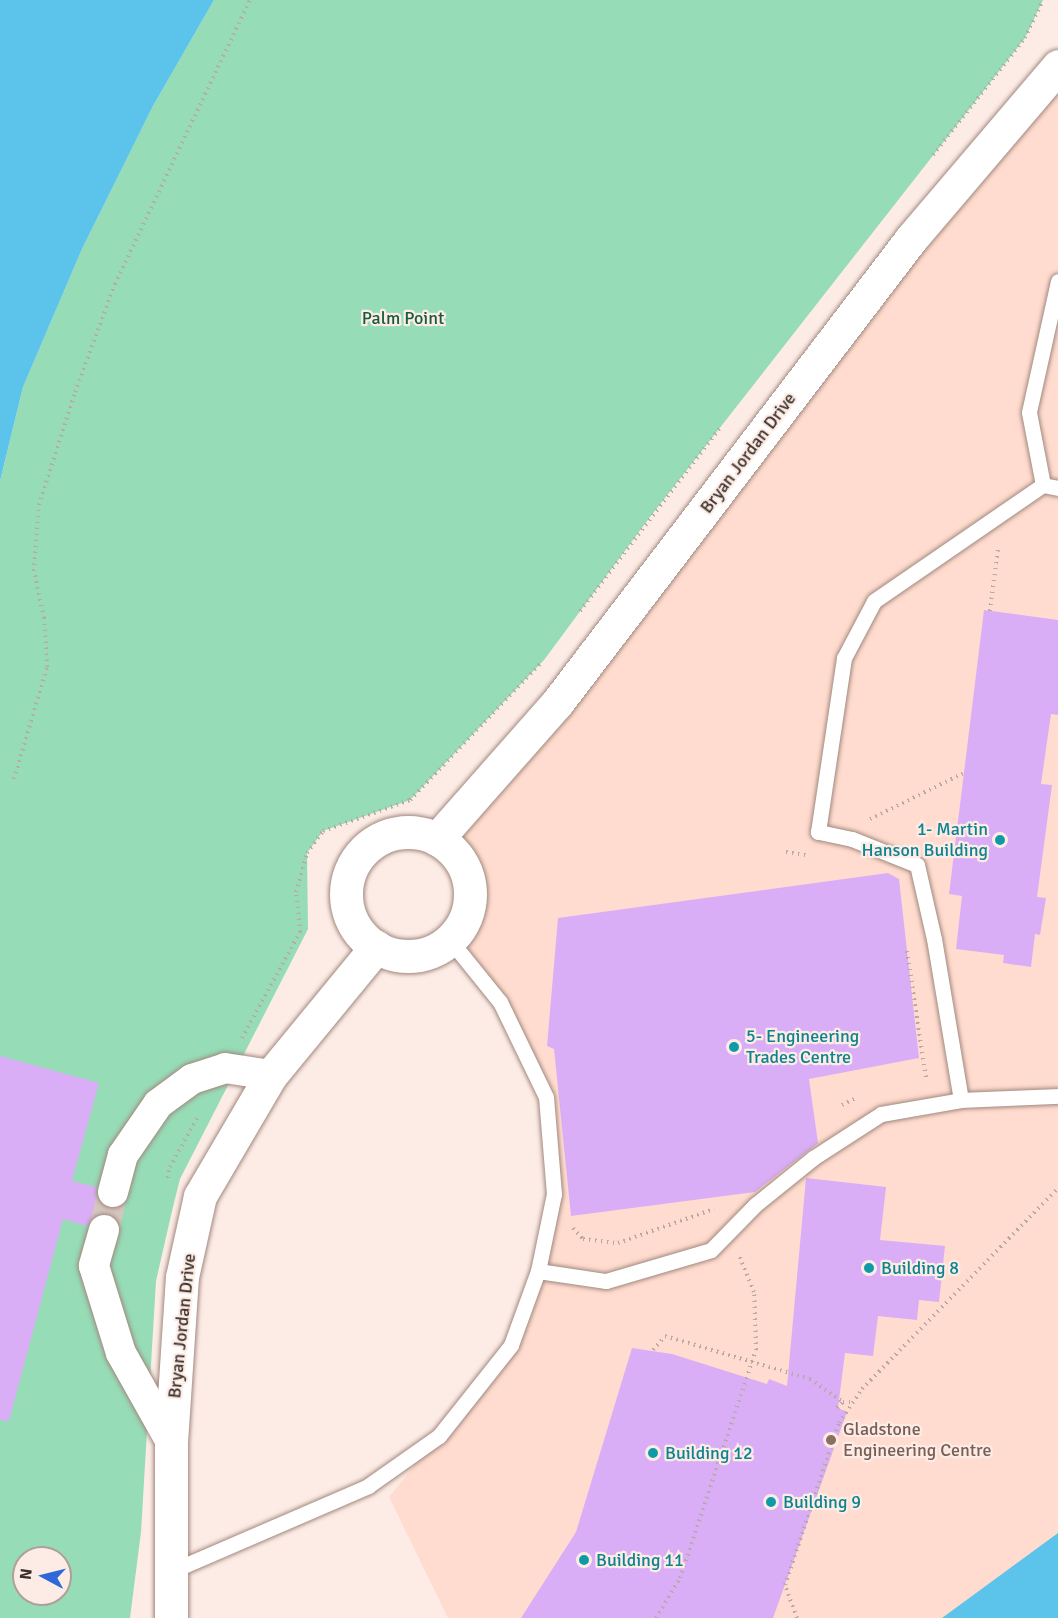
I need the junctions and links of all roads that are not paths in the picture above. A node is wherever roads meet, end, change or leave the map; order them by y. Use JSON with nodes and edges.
{"nodes":[{"id":1,"x":1058,"y":66,"type":"edge"},
{"id":2,"x":1058,"y":281,"type":"edge"},
{"id":3,"x":1050,"y":486,"type":"edge"},
{"id":4,"x":437,"y":839,"type":"junction"},
{"id":5,"x":450,"y":940,"type":"junction"},
{"id":6,"x":376,"y":947,"type":"junction"},
{"id":7,"x":271,"y":1075,"type":"junction"},
{"id":8,"x":1058,"y":1096,"type":"edge"},
{"id":9,"x":961,"y":1100,"type":"junction"},
{"id":10,"x":114,"y":1192,"type":"tunnel mouth"},
{"id":11,"x":104,"y":1230,"type":"tunnel mouth"},
{"id":12,"x":538,"y":1271,"type":"junction"},
{"id":13,"x":171,"y":1442,"type":"junction"},
{"id":14,"x":172,"y":1571,"type":"junction"},
{"id":15,"x":171,"y":1618,"type":"edge"}],
"edges":[{"from":1,"to":4,"type":"main road","name":"Bryan Jordan Drive"},
{"from":2,"to":3,"type":"lane"},
{"from":3,"to":9,"type":"lane"},
{"from":4,"to":5,"type":"main road"},
{"from":4,"to":6,"type":"main road"},
{"from":5,"to":6,"type":"main road"},
{"from":5,"to":12,"type":"lane"},
{"from":6,"to":7,"type":"main road","name":"Bryan Jordan Drive"},
{"from":7,"to":10,"type":"street"},
{"from":7,"to":13,"type":"main road","name":"Bryan Jordan Drive"},
{"from":8,"to":9,"type":"lane"},
{"from":9,"to":12,"type":"lane"},
{"from":11,"to":13,"type":"street"},
{"from":12,"to":14,"type":"lane"},
{"from":13,"to":14,"type":"main road","name":"Bryan Jordan Drive"},
{"from":14,"to":15,"type":"main road","name":"Bryan Jordan Drive"}]}
